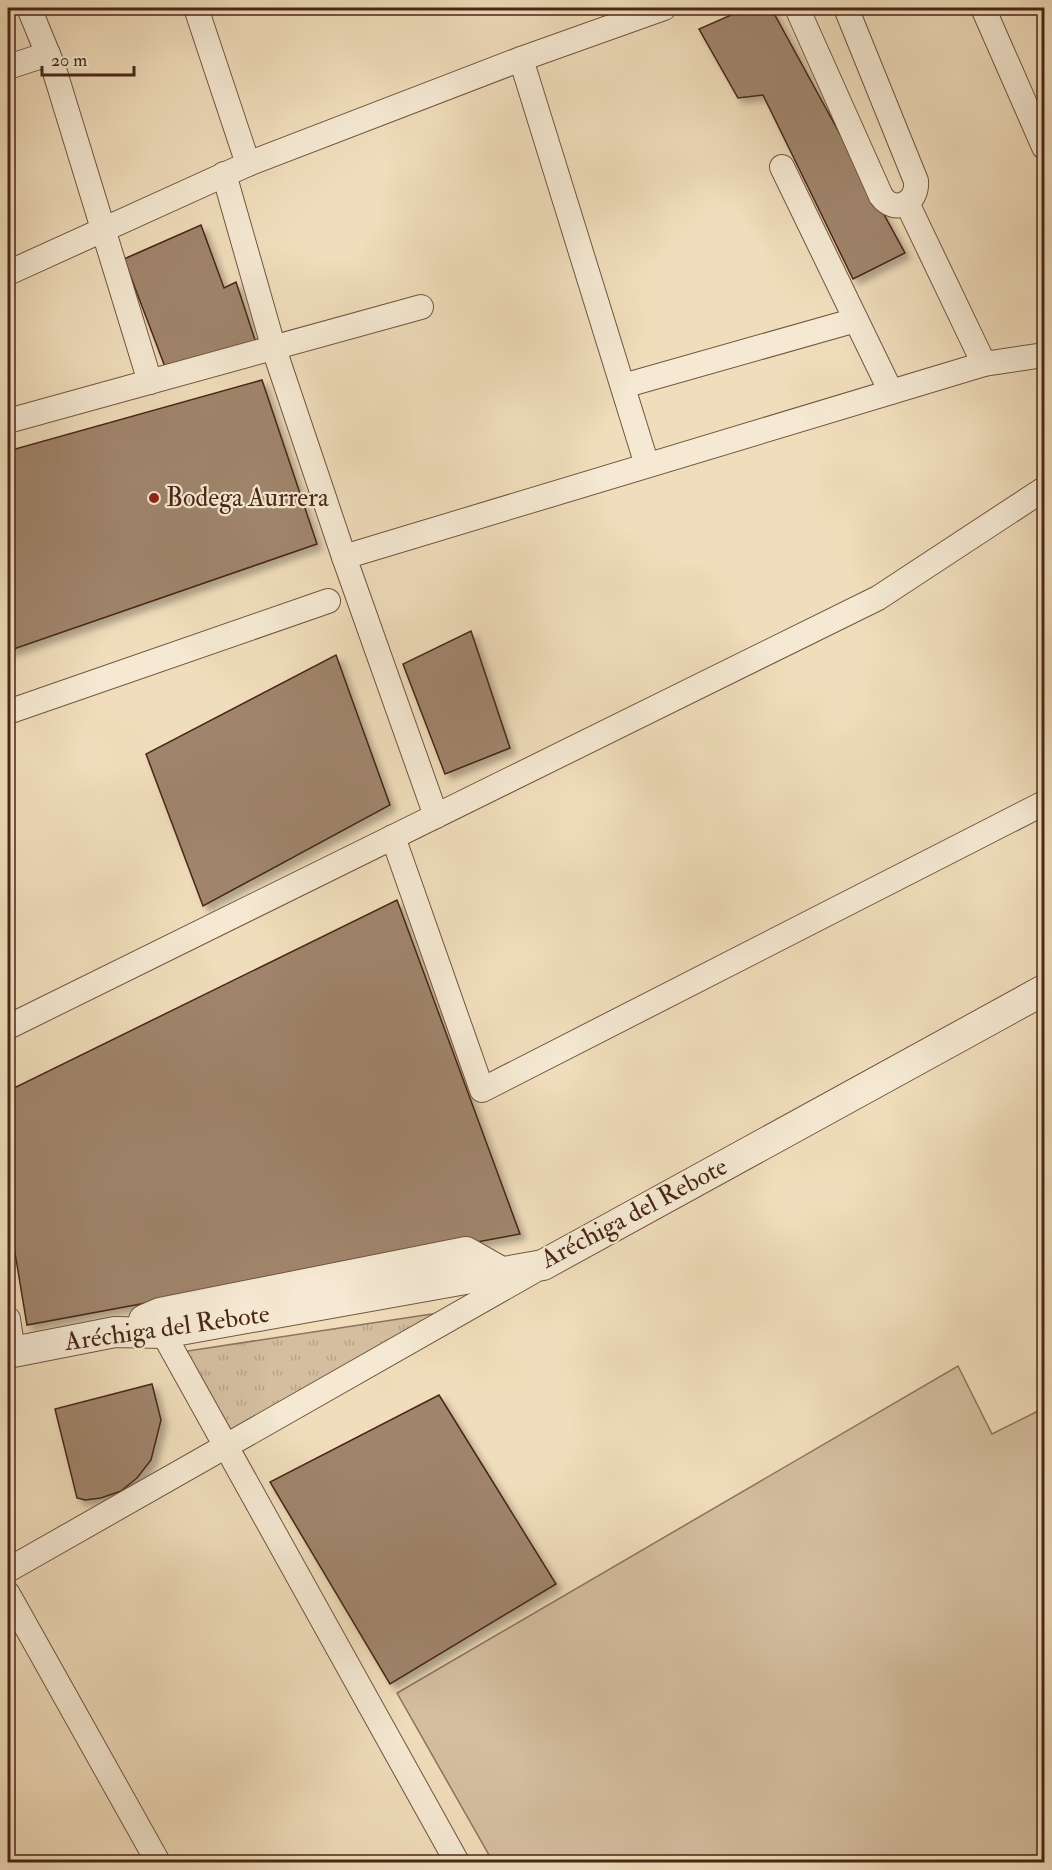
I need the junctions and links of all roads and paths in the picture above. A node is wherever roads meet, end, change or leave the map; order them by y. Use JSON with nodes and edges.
{"nodes":[{"id":1,"x":29,"y":8,"type":"edge"},
{"id":2,"x":196,"y":8,"type":"edge"},
{"id":3,"x":664,"y":8,"type":"edge"},
{"id":4,"x":798,"y":8,"type":"edge"},
{"id":5,"x":846,"y":8,"type":"edge"},
{"id":6,"x":986,"y":8,"type":"edge"},
{"id":7,"x":48,"y":54,"type":"junction"},
{"id":8,"x":521,"y":59,"type":"junction"},
{"id":9,"x":8,"y":67,"type":"edge"},
{"id":10,"x":1044,"y":147,"type":"edge"},
{"id":11,"x":248,"y":164,"type":"junction"},
{"id":12,"x":782,"y":167,"type":"dead end"},
{"id":13,"x":224,"y":174,"type":"junction"},
{"id":14,"x":907,"y":203,"type":"junction"},
{"id":15,"x":103,"y":229,"type":"junction"},
{"id":16,"x":8,"y":273,"type":"edge"},
{"id":17,"x":421,"y":307,"type":"dead end"},
{"id":18,"x":856,"y":320,"type":"junction"},
{"id":19,"x":274,"y":349,"type":"junction"},
{"id":20,"x":1044,"y":355,"type":"edge"},
{"id":21,"x":984,"y":364,"type":"junction"},
{"id":22,"x":150,"y":382,"type":"junction"},
{"id":23,"x":623,"y":386,"type":"junction"},
{"id":24,"x":891,"y":392,"type":"junction"},
{"id":25,"x":8,"y":421,"type":"edge"},
{"id":26,"x":647,"y":465,"type":"junction"},
{"id":27,"x":1044,"y":489,"type":"edge"},
{"id":28,"x":344,"y":557,"type":"junction"},
{"id":29,"x":328,"y":601,"type":"dead end"},
{"id":30,"x":8,"y":712,"type":"edge"},
{"id":31,"x":1044,"y":803,"type":"edge"},
{"id":32,"x":436,"y":816,"type":"junction"},
{"id":33,"x":393,"y":837,"type":"junction"},
{"id":34,"x":1044,"y":990,"type":"edge"},
{"id":35,"x":8,"y":1027,"type":"edge"},
{"id":36,"x":543,"y":1265,"type":"junction"},
{"id":37,"x":8,"y":1319,"type":"edge"},
{"id":38,"x":162,"y":1323,"type":"junction"},
{"id":39,"x":10,"y":1352,"type":"edge"},
{"id":40,"x":226,"y":1446,"type":"junction"},
{"id":41,"x":8,"y":1570,"type":"edge"},
{"id":42,"x":8,"y":1594,"type":"edge"},
{"id":43,"x":158,"y":1863,"type":"edge"},
{"id":44,"x":457,"y":1863,"type":"edge"}],
"edges":[{"from":1,"to":7,"type":"street"},
{"from":2,"to":11,"type":"street"},
{"from":3,"to":8,"type":"street"},
{"from":4,"to":14,"type":"street"},
{"from":5,"to":14,"type":"street"},
{"from":6,"to":10,"type":"street"},
{"from":7,"to":9,"type":"street"},
{"from":7,"to":15,"type":"street"},
{"from":8,"to":11,"type":"street"},
{"from":8,"to":23,"type":"street"},
{"from":11,"to":13,"type":"street"},
{"from":12,"to":18,"type":"street"},
{"from":13,"to":15,"type":"street"},
{"from":13,"to":19,"type":"street"},
{"from":14,"to":21,"type":"street"},
{"from":15,"to":16,"type":"street"},
{"from":15,"to":22,"type":"street"},
{"from":17,"to":19,"type":"street"},
{"from":18,"to":23,"type":"street"},
{"from":18,"to":24,"type":"street"},
{"from":19,"to":22,"type":"street"},
{"from":19,"to":28,"type":"street"},
{"from":20,"to":21,"type":"street"},
{"from":21,"to":24,"type":"street"},
{"from":22,"to":25,"type":"street"},
{"from":23,"to":26,"type":"street"},
{"from":24,"to":26,"type":"street"},
{"from":26,"to":28,"type":"street"},
{"from":27,"to":32,"type":"street"},
{"from":28,"to":32,"type":"street"},
{"from":29,"to":30,"type":"street"},
{"from":31,"to":33,"type":"street"},
{"from":32,"to":33,"type":"street"},
{"from":33,"to":35,"type":"street"},
{"from":34,"to":36,"type":"street","name":"Aréchiga del Rebote"},
{"from":36,"to":38,"type":"street","name":"Aréchiga del Rebote"},
{"from":36,"to":40,"type":"street"},
{"from":37,"to":39,"type":"street"},
{"from":38,"to":39,"type":"street","name":"Aréchiga del Rebote"},
{"from":38,"to":40,"type":"street"},
{"from":40,"to":41,"type":"street"},
{"from":40,"to":44,"type":"street"},
{"from":42,"to":43,"type":"street"}]}
